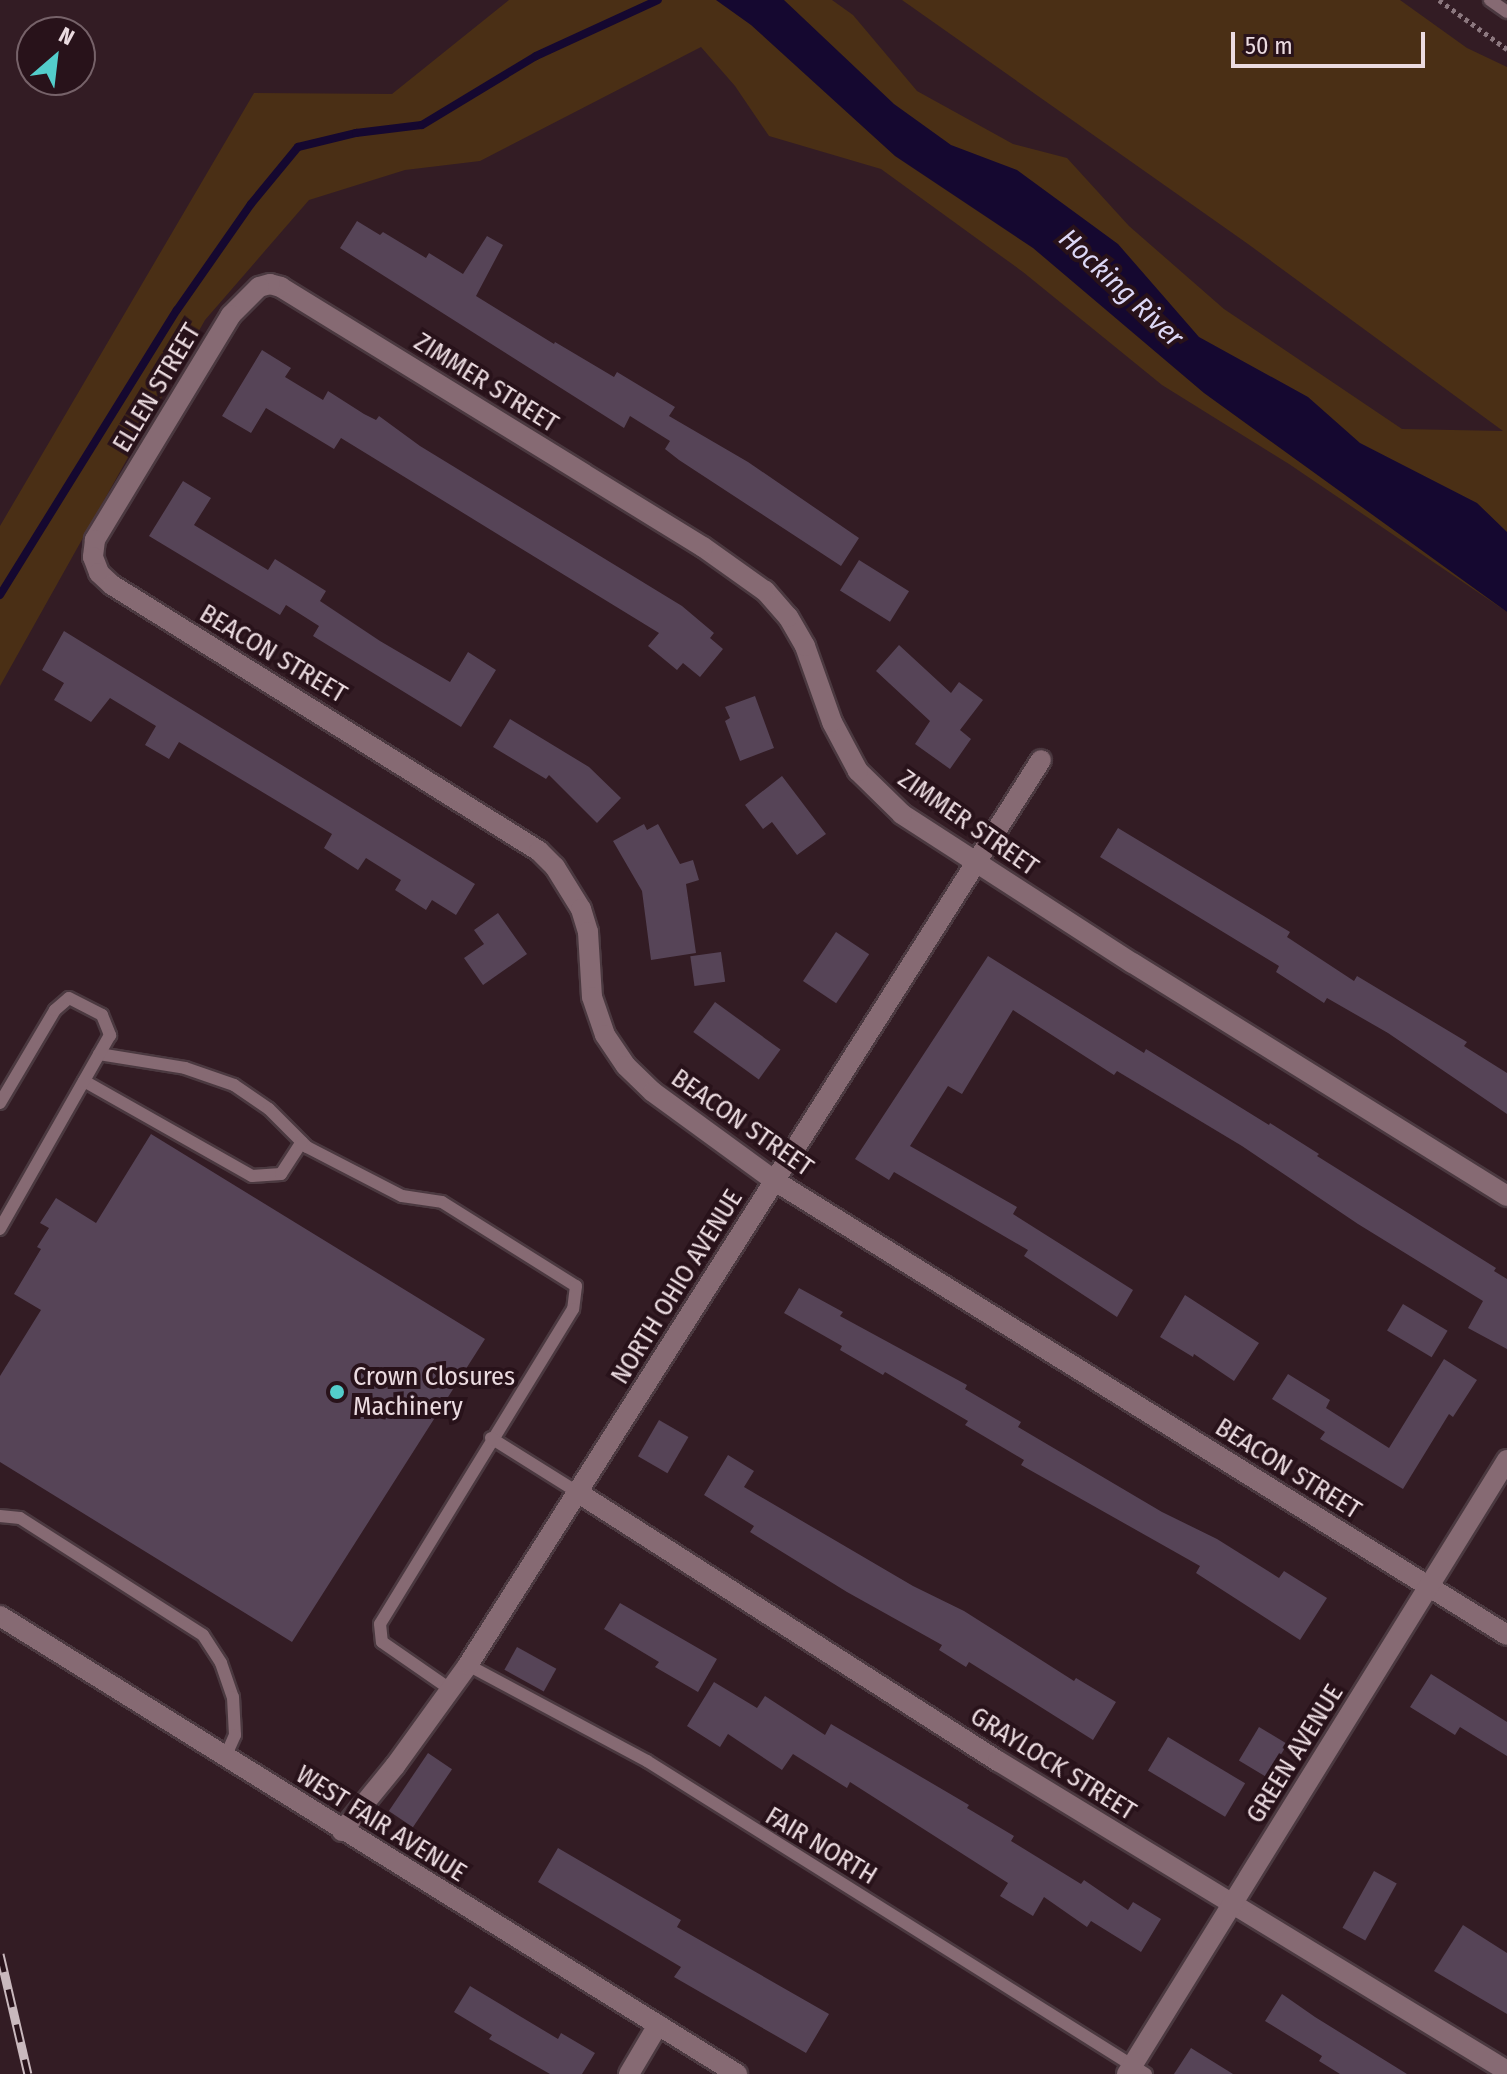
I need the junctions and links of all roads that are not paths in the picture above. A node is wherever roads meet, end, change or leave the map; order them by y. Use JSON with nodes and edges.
{"nodes":[{"id":1,"x":1490,"y":0,"type":"edge"},
{"id":2,"x":1507,"y":12,"type":"edge"},
{"id":3,"x":281,"y":287,"type":"joint"},
{"id":4,"x":95,"y":540,"type":"joint"},
{"id":5,"x":1041,"y":760,"type":"dead end"},
{"id":6,"x":978,"y":864,"type":"junction"},
{"id":7,"x":99,"y":1054,"type":"junction"},
{"id":8,"x":84,"y":1081,"type":"junction"},
{"id":9,"x":0,"y":1103,"type":"edge"},
{"id":10,"x":302,"y":1142,"type":"junction"},
{"id":11,"x":775,"y":1181,"type":"junction"},
{"id":12,"x":1507,"y":1196,"type":"edge"},
{"id":13,"x":0,"y":1229,"type":"edge"},
{"id":14,"x":491,"y":1438,"type":"junction"},
{"id":15,"x":1507,"y":1460,"type":"edge"},
{"id":16,"x":577,"y":1492,"type":"junction"},
{"id":17,"x":0,"y":1516,"type":"edge"},
{"id":18,"x":1428,"y":1587,"type":"junction"},
{"id":19,"x":0,"y":1616,"type":"edge"},
{"id":20,"x":1507,"y":1635,"type":"edge"},
{"id":21,"x":468,"y":1665,"type":"junction"},
{"id":22,"x":450,"y":1689,"type":"junction"},
{"id":23,"x":225,"y":1757,"type":"junction"},
{"id":24,"x":342,"y":1831,"type":"junction"},
{"id":25,"x":1233,"y":1905,"type":"junction"},
{"id":26,"x":658,"y":2025,"type":"junction"},
{"id":27,"x":1135,"y":2071,"type":"edge"},
{"id":28,"x":1507,"y":2071,"type":"edge"},
{"id":29,"x":629,"y":2074,"type":"edge"},
{"id":30,"x":737,"y":2074,"type":"edge"}],
"edges":[{"from":1,"to":2,"type":"lane"},
{"from":3,"to":4,"type":"street","name":"ELLEN STREET"},
{"from":3,"to":6,"type":"street","name":"ZIMMER STREET"},
{"from":4,"to":11,"type":"street","name":"BEACON STREET"},
{"from":5,"to":6,"type":"street","name":"NORTH OHIO AVENUE"},
{"from":6,"to":11,"type":"street","name":"NORTH OHIO AVENUE"},
{"from":6,"to":12,"type":"street","name":"ZIMMER STREET"},
{"from":7,"to":8,"type":"lane"},
{"from":7,"to":9,"type":"lane"},
{"from":7,"to":10,"type":"lane"},
{"from":8,"to":10,"type":"lane"},
{"from":8,"to":13,"type":"lane"},
{"from":10,"to":14,"type":"lane"},
{"from":11,"to":16,"type":"street","name":"NORTH OHIO AVENUE"},
{"from":11,"to":18,"type":"street","name":"BEACON STREET"},
{"from":14,"to":16,"type":"lane"},
{"from":14,"to":22,"type":"lane"},
{"from":15,"to":18,"type":"street","name":"GREEN AVENUE"},
{"from":16,"to":21,"type":"street","name":"NORTH OHIO AVENUE"},
{"from":16,"to":25,"type":"street","name":"GRAYLOCK STREET"},
{"from":17,"to":23,"type":"lane"},
{"from":18,"to":20,"type":"street","name":"BEACON STREET"},
{"from":18,"to":25,"type":"street","name":"GREEN AVENUE"},
{"from":19,"to":23,"type":"street","name":"WEST FAIR AVENUE"},
{"from":21,"to":22,"type":"street","name":"NORTH OHIO AVENUE"},
{"from":21,"to":27,"type":"lane","name":"FAIR NORTH"},
{"from":22,"to":24,"type":"street","name":"NORTH OHIO AVENUE"},
{"from":23,"to":24,"type":"street","name":"WEST FAIR AVENUE"},
{"from":24,"to":26,"type":"street","name":"WEST FAIR AVENUE"},
{"from":25,"to":27,"type":"street","name":"GREEN AVENUE"},
{"from":25,"to":28,"type":"street","name":"GRAYLOCK STREET"},
{"from":26,"to":29,"type":"street"},
{"from":26,"to":30,"type":"street","name":"WEST FAIR AVENUE"}]}
